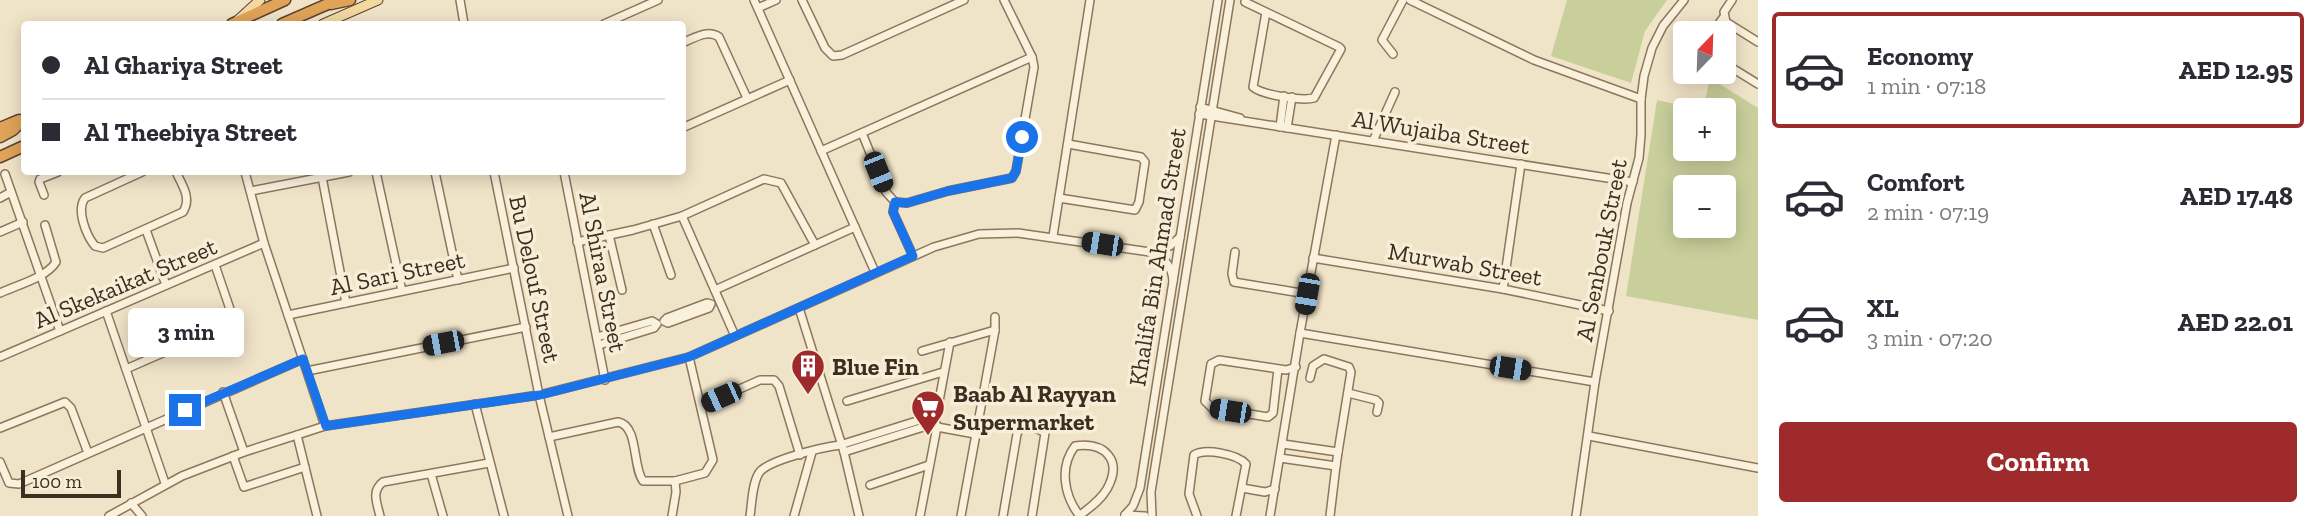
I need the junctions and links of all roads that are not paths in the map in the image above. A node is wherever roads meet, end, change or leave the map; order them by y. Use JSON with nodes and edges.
{"nodes":[{"id":1,"x":260,"y":0,"type":"edge"},
{"id":2,"x":285,"y":0,"type":"edge"},
{"id":3,"x":337,"y":0,"type":"edge"},
{"id":4,"x":350,"y":0,"type":"edge"},
{"id":5,"x":378,"y":0,"type":"edge"},
{"id":6,"x":460,"y":0,"type":"edge"},
{"id":7,"x":658,"y":0,"type":"edge"},
{"id":8,"x":754,"y":0,"type":"edge"},
{"id":9,"x":776,"y":0,"type":"edge"},
{"id":10,"x":802,"y":0,"type":"edge"},
{"id":11,"x":964,"y":0,"type":"edge"},
{"id":12,"x":1004,"y":0,"type":"edge"},
{"id":13,"x":1090,"y":0,"type":"edge"},
{"id":14,"x":1218,"y":0,"type":"edge"},
{"id":15,"x":1230,"y":0,"type":"edge"},
{"id":16,"x":1403,"y":0,"type":"edge"},
{"id":17,"x":1410,"y":0,"type":"edge"},
{"id":18,"x":1684,"y":0,"type":"edge"},
{"id":19,"x":1732,"y":0,"type":"edge"},
{"id":20,"x":648,"y":2,"type":"edge"},
{"id":21,"x":952,"y":2,"type":"edge"},
{"id":22,"x":1245,"y":2,"type":"edge"},
{"id":23,"x":325,"y":5,"type":"junction"},
{"id":24,"x":758,"y":8,"type":"junction"},
{"id":25,"x":1266,"y":12,"type":"junction"},
{"id":26,"x":1723,"y":18,"type":"junction"},
{"id":27,"x":236,"y":21,"type":"edge"},
{"id":28,"x":240,"y":21,"type":"edge"},
{"id":29,"x":289,"y":21,"type":"edge"},
{"id":30,"x":330,"y":21,"type":"edge"},
{"id":31,"x":464,"y":21,"type":"edge"},
{"id":32,"x":610,"y":21,"type":"edge"},
{"id":33,"x":1721,"y":21,"type":"edge"},
{"id":34,"x":686,"y":41,"type":"edge"},
{"id":35,"x":1758,"y":42,"type":"edge"},
{"id":36,"x":1393,"y":54,"type":"dead end"},
{"id":37,"x":1032,"y":57,"type":"junction"},
{"id":38,"x":1736,"y":70,"type":"edge"},
{"id":39,"x":790,"y":80,"type":"junction"},
{"id":40,"x":1758,"y":84,"type":"edge"},
{"id":41,"x":1395,"y":92,"type":"dead end"},
{"id":42,"x":1288,"y":97,"type":"junction"},
{"id":43,"x":747,"y":99,"type":"junction"},
{"id":44,"x":1641,"y":99,"type":"junction"},
{"id":45,"x":1199,"y":111,"type":"junction"},
{"id":46,"x":1212,"y":114,"type":"junction"},
{"id":47,"x":21,"y":119,"type":"edge"},
{"id":48,"x":21,"y":121,"type":"edge"},
{"id":49,"x":686,"y":126,"type":"edge"},
{"id":50,"x":1283,"y":127,"type":"junction"},
{"id":51,"x":0,"y":128,"type":"edge"},
{"id":52,"x":862,"y":133,"type":"junction"},
{"id":53,"x":1336,"y":135,"type":"junction"},
{"id":54,"x":0,"y":137,"type":"edge"},
{"id":55,"x":1373,"y":141,"type":"junction"},
{"id":56,"x":1068,"y":144,"type":"junction"},
{"id":57,"x":21,"y":148,"type":"edge"},
{"id":58,"x":821,"y":151,"type":"junction"},
{"id":59,"x":0,"y":158,"type":"edge"},
{"id":60,"x":1521,"y":164,"type":"junction"},
{"id":61,"x":5,"y":174,"type":"dead end"},
{"id":62,"x":50,"y":175,"type":"edge"},
{"id":63,"x":135,"y":175,"type":"edge"},
{"id":64,"x":177,"y":175,"type":"edge"},
{"id":65,"x":245,"y":175,"type":"edge"},
{"id":66,"x":303,"y":175,"type":"edge"},
{"id":67,"x":333,"y":175,"type":"edge"},
{"id":68,"x":377,"y":175,"type":"edge"},
{"id":69,"x":436,"y":175,"type":"edge"},
{"id":70,"x":495,"y":175,"type":"edge"},
{"id":71,"x":565,"y":175,"type":"edge"},
{"id":72,"x":322,"y":177,"type":"junction"},
{"id":73,"x":304,"y":181,"type":"junction"},
{"id":74,"x":1633,"y":182,"type":"junction"},
{"id":75,"x":251,"y":191,"type":"junction"},
{"id":76,"x":12,"y":192,"type":"junction"},
{"id":77,"x":44,"y":195,"type":"dead end"},
{"id":78,"x":0,"y":198,"type":"edge"},
{"id":79,"x":1059,"y":198,"type":"junction"},
{"id":80,"x":895,"y":202,"type":"junction"},
{"id":81,"x":682,"y":216,"type":"junction"},
{"id":82,"x":23,"y":222,"type":"junction"},
{"id":83,"x":653,"y":224,"type":"junction"},
{"id":84,"x":45,"y":225,"type":"dead end"},
{"id":85,"x":855,"y":227,"type":"junction"},
{"id":86,"x":146,"y":230,"type":"junction"},
{"id":87,"x":0,"y":232,"type":"edge"},
{"id":88,"x":609,"y":235,"type":"junction"},
{"id":89,"x":1053,"y":236,"type":"junction"},
{"id":90,"x":1180,"y":236,"type":"junction"},
{"id":91,"x":576,"y":242,"type":"junction"},
{"id":92,"x":264,"y":243,"type":"junction"},
{"id":93,"x":815,"y":245,"type":"junction"},
{"id":94,"x":1150,"y":252,"type":"junction"},
{"id":95,"x":1235,"y":252,"type":"dead end"},
{"id":96,"x":913,"y":256,"type":"junction"},
{"id":97,"x":1313,"y":258,"type":"junction"},
{"id":98,"x":215,"y":265,"type":"junction"},
{"id":99,"x":513,"y":268,"type":"junction"},
{"id":100,"x":875,"y":272,"type":"junction"},
{"id":101,"x":41,"y":275,"type":"junction"},
{"id":102,"x":670,"y":275,"type":"dead end"},
{"id":103,"x":458,"y":280,"type":"junction"},
{"id":104,"x":1173,"y":281,"type":"junction"},
{"id":105,"x":166,"y":285,"type":"junction"},
{"id":106,"x":622,"y":289,"type":"dead end"},
{"id":107,"x":1503,"y":289,"type":"junction"},
{"id":108,"x":715,"y":290,"type":"junction"},
{"id":109,"x":402,"y":291,"type":"junction"},
{"id":110,"x":0,"y":293,"type":"edge"},
{"id":111,"x":1307,"y":294,"type":"junction"},
{"id":112,"x":719,"y":300,"type":"junction"},
{"id":113,"x":346,"y":303,"type":"junction"},
{"id":114,"x":799,"y":308,"type":"junction"},
{"id":115,"x":106,"y":311,"type":"junction"},
{"id":116,"x":1609,"y":311,"type":"junction"},
{"id":117,"x":288,"y":315,"type":"junction"},
{"id":118,"x":680,"y":316,"type":"dead end"},
{"id":119,"x":995,"y":317,"type":"dead end"},
{"id":120,"x":526,"y":327,"type":"junction"},
{"id":121,"x":639,"y":329,"type":"dead end"},
{"id":122,"x":995,"y":330,"type":"junction"},
{"id":123,"x":60,"y":331,"type":"junction"},
{"id":124,"x":1300,"y":333,"type":"junction"},
{"id":125,"x":735,"y":336,"type":"junction"},
{"id":126,"x":598,"y":341,"type":"junction"},
{"id":127,"x":950,"y":342,"type":"junction"},
{"id":128,"x":922,"y":351,"type":"dead end"},
{"id":129,"x":0,"y":357,"type":"edge"},
{"id":130,"x":689,"y":357,"type":"junction"},
{"id":131,"x":303,"y":359,"type":"junction"},
{"id":132,"x":1296,"y":367,"type":"junction"},
{"id":133,"x":126,"y":369,"type":"junction"},
{"id":134,"x":1278,"y":369,"type":"junction"},
{"id":135,"x":307,"y":371,"type":"junction"},
{"id":136,"x":943,"y":372,"type":"junction"},
{"id":137,"x":1310,"y":378,"type":"dead end"},
{"id":138,"x":605,"y":380,"type":"junction"},
{"id":139,"x":1595,"y":382,"type":"junction"},
{"id":140,"x":223,"y":392,"type":"junction"},
{"id":141,"x":1348,"y":393,"type":"junction"},
{"id":142,"x":540,"y":395,"type":"junction"},
{"id":143,"x":847,"y":401,"type":"dead end"},
{"id":144,"x":475,"y":404,"type":"junction"},
{"id":145,"x":701,"y":406,"type":"junction"},
{"id":146,"x":1377,"y":412,"type":"dead end"},
{"id":147,"x":937,"y":422,"type":"junction"},
{"id":148,"x":326,"y":426,"type":"junction"},
{"id":149,"x":0,"y":428,"type":"edge"},
{"id":150,"x":146,"y":428,"type":"junction"},
{"id":151,"x":975,"y":434,"type":"junction"},
{"id":152,"x":297,"y":435,"type":"junction"},
{"id":153,"x":1589,"y":436,"type":"junction"},
{"id":154,"x":549,"y":437,"type":"junction"},
{"id":155,"x":1283,"y":444,"type":"junction"},
{"id":156,"x":842,"y":449,"type":"junction"},
{"id":157,"x":244,"y":452,"type":"junction"},
{"id":158,"x":812,"y":452,"type":"junction"},
{"id":159,"x":1338,"y":452,"type":"junction"},
{"id":160,"x":88,"y":453,"type":"junction"},
{"id":161,"x":800,"y":455,"type":"junction"},
{"id":162,"x":233,"y":456,"type":"junction"},
{"id":163,"x":1280,"y":458,"type":"junction"},
{"id":164,"x":0,"y":462,"type":"edge"},
{"id":165,"x":489,"y":463,"type":"junction"},
{"id":166,"x":929,"y":465,"type":"junction"},
{"id":167,"x":1336,"y":466,"type":"junction"},
{"id":168,"x":305,"y":467,"type":"junction"},
{"id":169,"x":1758,"y":468,"type":"edge"},
{"id":170,"x":431,"y":474,"type":"junction"},
{"id":171,"x":675,"y":481,"type":"junction"},
{"id":172,"x":165,"y":483,"type":"junction"},
{"id":173,"x":870,"y":485,"type":"dead end"},
{"id":174,"x":1242,"y":488,"type":"junction"},
{"id":175,"x":1275,"y":489,"type":"junction"},
{"id":176,"x":131,"y":503,"type":"junction"},
{"id":177,"x":1079,"y":515,"type":"edge"},
{"id":178,"x":109,"y":516,"type":"edge"},
{"id":179,"x":142,"y":516,"type":"edge"},
{"id":180,"x":317,"y":516,"type":"edge"},
{"id":181,"x":380,"y":516,"type":"edge"},
{"id":182,"x":443,"y":516,"type":"edge"},
{"id":183,"x":504,"y":516,"type":"edge"},
{"id":184,"x":568,"y":516,"type":"edge"},
{"id":185,"x":673,"y":516,"type":"edge"},
{"id":186,"x":750,"y":516,"type":"edge"},
{"id":187,"x":794,"y":516,"type":"edge"},
{"id":188,"x":859,"y":516,"type":"edge"},
{"id":189,"x":920,"y":516,"type":"edge"},
{"id":190,"x":961,"y":516,"type":"edge"},
{"id":191,"x":1003,"y":516,"type":"edge"},
{"id":192,"x":1032,"y":516,"type":"edge"},
{"id":193,"x":1124,"y":516,"type":"edge"},
{"id":194,"x":1145,"y":516,"type":"edge"},
{"id":195,"x":1152,"y":516,"type":"edge"},
{"id":196,"x":1197,"y":516,"type":"edge"},
{"id":197,"x":1236,"y":516,"type":"edge"},
{"id":198,"x":1270,"y":516,"type":"edge"},
{"id":199,"x":1330,"y":516,"type":"edge"},
{"id":200,"x":1576,"y":516,"type":"edge"}],
"edges":[{"from":1,"to":27,"type":"main road"},
{"from":2,"to":28,"type":"highway"},
{"from":3,"to":23,"type":"highway"},
{"from":4,"to":23,"type":"highway"},
{"from":5,"to":30,"type":"main road"},
{"from":6,"to":31,"type":"street"},
{"from":7,"to":20,"type":"street"},
{"from":8,"to":24,"type":"street"},
{"from":9,"to":24,"type":"street"},
{"from":10,"to":21,"type":"street"},
{"from":11,"to":21,"type":"street"},
{"from":12,"to":37,"type":"street"},
{"from":13,"to":56,"type":"street"},
{"from":14,"to":45,"type":"street","name":"Khalifa Bin Ahmad Street"},
{"from":15,"to":46,"type":"street","name":"Khalifa Bin Ahmad Street"},
{"from":16,"to":36,"type":"street"},
{"from":17,"to":44,"type":"street"},
{"from":18,"to":44,"type":"street","name":"Al Senbouk Street"},
{"from":19,"to":26,"type":"street"},
{"from":20,"to":32,"type":"street"},
{"from":22,"to":25,"type":"street"},
{"from":23,"to":29,"type":"highway"},
{"from":24,"to":39,"type":"street"},
{"from":25,"to":42,"type":"street"},
{"from":25,"to":42,"type":"street"},
{"from":26,"to":33,"type":"street"},
{"from":26,"to":35,"type":"street"},
{"from":34,"to":43,"type":"street"},
{"from":37,"to":52,"type":"street"},
{"from":37,"to":80,"type":"street"},
{"from":38,"to":40,"type":"street"},
{"from":39,"to":43,"type":"street"},
{"from":39,"to":58,"type":"street"},
{"from":41,"to":55,"type":"street"},
{"from":42,"to":50,"type":"street"},
{"from":43,"to":49,"type":"street"},
{"from":44,"to":74,"type":"street","name":"Al Senbouk Street"},
{"from":45,"to":46,"type":"street","name":"Al Wujaiba Street"},
{"from":45,"to":90,"type":"street","name":"Khalifa Bin Ahmad Street"},
{"from":46,"to":50,"type":"street","name":"Al Wujaiba Street"},
{"from":46,"to":195,"type":"street","name":"Khalifa Bin Ahmad Street"},
{"from":47,"to":51,"type":"highway"},
{"from":48,"to":54,"type":"highway"},
{"from":50,"to":53,"type":"street","name":"Al Wujaiba Street"},
{"from":52,"to":58,"type":"street"},
{"from":52,"to":80,"type":"street"},
{"from":53,"to":55,"type":"street","name":"Al Wujaiba Street"},
{"from":53,"to":97,"type":"street"},
{"from":55,"to":60,"type":"street","name":"Al Wujaiba Street"},
{"from":56,"to":79,"type":"street"},
{"from":56,"to":79,"type":"street"},
{"from":57,"to":59,"type":"highway"},
{"from":58,"to":85,"type":"street"},
{"from":60,"to":74,"type":"street","name":"Al Wujaiba Street"},
{"from":60,"to":107,"type":"street"},
{"from":61,"to":76,"type":"street"},
{"from":62,"to":77,"type":"street"},
{"from":63,"to":86,"type":"street"},
{"from":64,"to":86,"type":"street"},
{"from":65,"to":75,"type":"street"},
{"from":66,"to":73,"type":"street"},
{"from":67,"to":72,"type":"street"},
{"from":68,"to":109,"type":"street"},
{"from":69,"to":103,"type":"street"},
{"from":70,"to":99,"type":"street","name":"Bu Delouf Street"},
{"from":71,"to":91,"type":"street","name":"Al Shiraa Street"},
{"from":72,"to":73,"type":"street"},
{"from":72,"to":113,"type":"street"},
{"from":73,"to":75,"type":"street"},
{"from":74,"to":116,"type":"street","name":"Al Senbouk Street"},
{"from":75,"to":92,"type":"street"},
{"from":76,"to":78,"type":"street"},
{"from":76,"to":82,"type":"street"},
{"from":79,"to":89,"type":"street"},
{"from":80,"to":96,"type":"street"},
{"from":81,"to":83,"type":"street"},
{"from":81,"to":93,"type":"street"},
{"from":81,"to":108,"type":"street"},
{"from":82,"to":87,"type":"street"},
{"from":82,"to":101,"type":"street"},
{"from":83,"to":88,"type":"street"},
{"from":83,"to":102,"type":"street"},
{"from":84,"to":101,"type":"street"},
{"from":85,"to":93,"type":"street"},
{"from":85,"to":100,"type":"street"},
{"from":86,"to":105,"type":"street"},
{"from":88,"to":91,"type":"street"},
{"from":88,"to":106,"type":"street"},
{"from":89,"to":94,"type":"street"},
{"from":89,"to":96,"type":"street"},
{"from":90,"to":94,"type":"street"},
{"from":90,"to":104,"type":"street","name":"Khalifa Bin Ahmad Street"},
{"from":91,"to":126,"type":"street","name":"Al Shiraa Street"},
{"from":92,"to":98,"type":"street","name":"Al Skekaikat Street"},
{"from":92,"to":117,"type":"street"},
{"from":93,"to":108,"type":"street"},
{"from":94,"to":104,"type":"street"},
{"from":95,"to":111,"type":"street"},
{"from":96,"to":100,"type":"street"},
{"from":97,"to":107,"type":"street","name":"Murwab Street"},
{"from":97,"to":111,"type":"street"},
{"from":98,"to":105,"type":"street","name":"Al Skekaikat Street"},
{"from":98,"to":133,"type":"street"},
{"from":99,"to":103,"type":"street","name":"Al Sari Street"},
{"from":99,"to":120,"type":"street","name":"Bu Delouf Street"},
{"from":100,"to":114,"type":"street"},
{"from":101,"to":110,"type":"street"},
{"from":101,"to":123,"type":"street"},
{"from":103,"to":109,"type":"street","name":"Al Sari Street"},
{"from":104,"to":193,"type":"street","name":"Khalifa Bin Ahmad Street"},
{"from":105,"to":115,"type":"street","name":"Al Skekaikat Street"},
{"from":107,"to":116,"type":"street","name":"Murwab Street"},
{"from":108,"to":112,"type":"street"},
{"from":109,"to":113,"type":"street","name":"Al Sari Street"},
{"from":111,"to":124,"type":"street"},
{"from":112,"to":118,"type":"street"},
{"from":112,"to":125,"type":"street"},
{"from":113,"to":117,"type":"street","name":"Al Sari Street"},
{"from":114,"to":125,"type":"street"},
{"from":114,"to":156,"type":"street"},
{"from":115,"to":123,"type":"street","name":"Al Skekaikat Street"},
{"from":115,"to":133,"type":"street"},
{"from":116,"to":139,"type":"street","name":"Al Senbouk Street"},
{"from":117,"to":131,"type":"street"},
{"from":119,"to":122,"type":"street"},
{"from":120,"to":135,"type":"street"},
{"from":120,"to":142,"type":"street","name":"Bu Delouf Street"},
{"from":121,"to":126,"type":"street"},
{"from":122,"to":127,"type":"street"},
{"from":122,"to":151,"type":"street"},
{"from":123,"to":129,"type":"street","name":"Al Skekaikat Street"},
{"from":124,"to":132,"type":"street"},
{"from":124,"to":139,"type":"street"},
{"from":125,"to":130,"type":"street"},
{"from":126,"to":138,"type":"street","name":"Al Shiraa Street"},
{"from":127,"to":128,"type":"street"},
{"from":127,"to":136,"type":"street"},
{"from":130,"to":138,"type":"street"},
{"from":130,"to":145,"type":"street"},
{"from":131,"to":135,"type":"street"},
{"from":131,"to":140,"type":"street"},
{"from":132,"to":134,"type":"street"},
{"from":132,"to":155,"type":"street"},
{"from":133,"to":150,"type":"street"},
{"from":134,"to":134,"type":"street"},
{"from":135,"to":148,"type":"street"},
{"from":136,"to":143,"type":"street"},
{"from":136,"to":147,"type":"street"},
{"from":137,"to":141,"type":"street"},
{"from":138,"to":142,"type":"street"},
{"from":139,"to":153,"type":"street","name":"Al Senbouk Street"},
{"from":140,"to":150,"type":"street"},
{"from":140,"to":157,"type":"street"},
{"from":141,"to":146,"type":"street"},
{"from":141,"to":159,"type":"street"},
{"from":142,"to":144,"type":"street"},
{"from":142,"to":154,"type":"street","name":"Bu Delouf Street"},
{"from":144,"to":148,"type":"street"},
{"from":144,"to":165,"type":"street"},
{"from":145,"to":161,"type":"street"},
{"from":145,"to":171,"type":"street"},
{"from":147,"to":151,"type":"street"},
{"from":147,"to":156,"type":"street"},
{"from":147,"to":166,"type":"street"},
{"from":148,"to":152,"type":"street"},
{"from":149,"to":160,"type":"street"},
{"from":150,"to":160,"type":"street"},
{"from":150,"to":172,"type":"street"},
{"from":151,"to":190,"type":"street"},
{"from":152,"to":157,"type":"street"},
{"from":152,"to":168,"type":"street"},
{"from":153,"to":169,"type":"street"},
{"from":153,"to":200,"type":"street","name":"Al Senbouk Street"},
{"from":154,"to":171,"type":"street"},
{"from":154,"to":184,"type":"street","name":"Bu Delouf Street"},
{"from":155,"to":159,"type":"street"},
{"from":155,"to":163,"type":"street"},
{"from":156,"to":158,"type":"street"},
{"from":156,"to":188,"type":"street"},
{"from":157,"to":162,"type":"street"},
{"from":158,"to":161,"type":"street"},
{"from":158,"to":187,"type":"street"},
{"from":159,"to":167,"type":"street"},
{"from":160,"to":164,"type":"street"},
{"from":161,"to":186,"type":"street"},
{"from":162,"to":168,"type":"street"},
{"from":162,"to":172,"type":"street"},
{"from":163,"to":167,"type":"street"},
{"from":163,"to":175,"type":"street"},
{"from":165,"to":170,"type":"street"},
{"from":165,"to":183,"type":"street"},
{"from":166,"to":173,"type":"street"},
{"from":166,"to":189,"type":"street"},
{"from":167,"to":199,"type":"street"},
{"from":168,"to":180,"type":"street"},
{"from":170,"to":181,"type":"street"},
{"from":170,"to":182,"type":"street"},
{"from":171,"to":185,"type":"street"},
{"from":172,"to":176,"type":"street"},
{"from":174,"to":175,"type":"street"},
{"from":174,"to":196,"type":"street"},
{"from":174,"to":197,"type":"street"},
{"from":175,"to":198,"type":"street"},
{"from":176,"to":178,"type":"street"},
{"from":176,"to":179,"type":"street"},
{"from":177,"to":177,"type":"street"},
{"from":191,"to":192,"type":"street"},
{"from":193,"to":194,"type":"street"}]}
